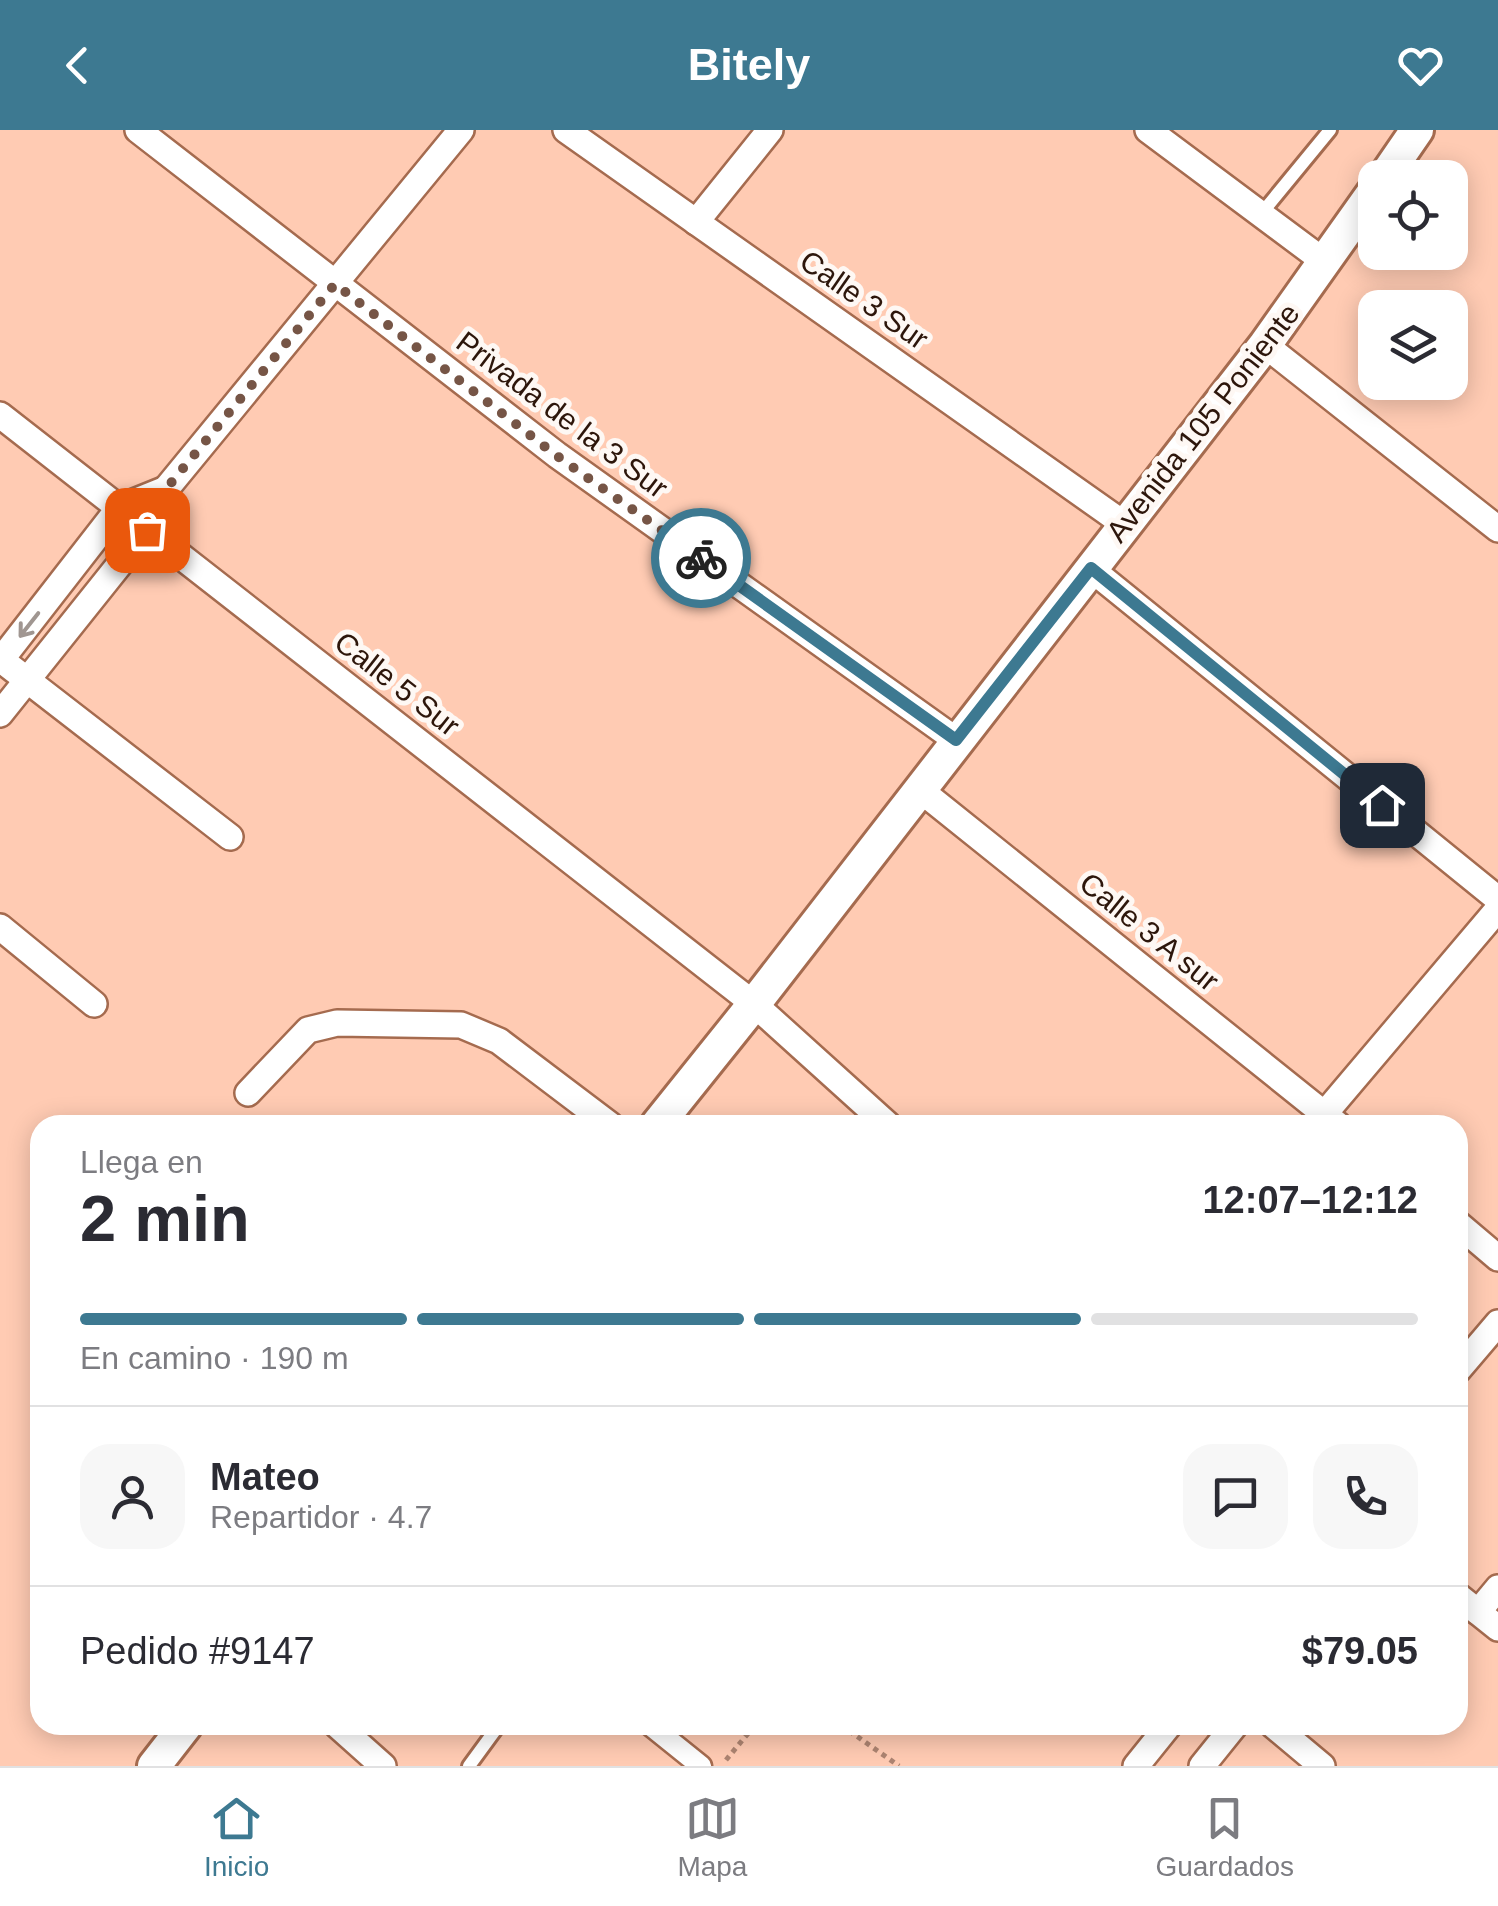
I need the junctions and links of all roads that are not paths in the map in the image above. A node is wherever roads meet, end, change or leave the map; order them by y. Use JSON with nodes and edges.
{"nodes":[{"id":1,"x":138,"y":130,"type":"edge"},
{"id":2,"x":462,"y":130,"type":"edge"},
{"id":3,"x":566,"y":130,"type":"edge"},
{"id":4,"x":770,"y":130,"type":"edge"},
{"id":5,"x":1148,"y":130,"type":"edge"},
{"id":6,"x":1330,"y":130,"type":"edge"},
{"id":7,"x":1417,"y":130,"type":"edge"},
{"id":8,"x":1396,"y":160,"type":"edge"},
{"id":9,"x":1261,"y":214,"type":"junction"},
{"id":10,"x":1358,"y":214,"type":"edge"},
{"id":11,"x":696,"y":222,"type":"junction"},
{"id":12,"x":1325,"y":262,"type":"junction"},
{"id":13,"x":335,"y":284,"type":"junction"},
{"id":14,"x":1264,"y":345,"type":"junction"},
{"id":15,"x":0,"y":415,"type":"edge"},
{"id":16,"x":166,"y":489,"type":"junction"},
{"id":17,"x":119,"y":508,"type":"junction"},
{"id":18,"x":1124,"y":524,"type":"junction"},
{"id":19,"x":1498,"y":529,"type":"edge"},
{"id":20,"x":147,"y":530,"type":"junction"},
{"id":21,"x":1091,"y":568,"type":"junction"},
{"id":22,"x":0,"y":660,"type":"edge"},
{"id":23,"x":27,"y":680,"type":"junction"},
{"id":24,"x":0,"y":714,"type":"edge"},
{"id":25,"x":956,"y":740,"type":"junction"},
{"id":26,"x":919,"y":789,"type":"junction"},
{"id":27,"x":230,"y":837,"type":"dead end"},
{"id":28,"x":1498,"y":899,"type":"edge"},
{"id":29,"x":1498,"y":909,"type":"edge"},
{"id":30,"x":0,"y":927,"type":"edge"},
{"id":31,"x":94,"y":1004,"type":"dead end"},
{"id":32,"x":754,"y":1004,"type":"junction"},
{"id":33,"x":248,"y":1093,"type":"dead end"},
{"id":34,"x":597,"y":1115,"type":"edge"},
{"id":35,"x":665,"y":1115,"type":"edge"},
{"id":36,"x":877,"y":1115,"type":"edge"},
{"id":37,"x":1319,"y":1115,"type":"edge"},
{"id":38,"x":1331,"y":1115,"type":"edge"},
{"id":39,"x":1468,"y":1232,"type":"edge"},
{"id":40,"x":1498,"y":1258,"type":"edge"},
{"id":41,"x":1498,"y":1323,"type":"edge"},
{"id":42,"x":1468,"y":1358,"type":"edge"},
{"id":43,"x":1498,"y":1588,"type":"edge"},
{"id":44,"x":1478,"y":1612,"type":"edge"},
{"id":45,"x":178,"y":1735,"type":"edge"},
{"id":46,"x":348,"y":1735,"type":"edge"},
{"id":47,"x":492,"y":1735,"type":"edge"},
{"id":48,"x":662,"y":1735,"type":"edge"},
{"id":49,"x":1161,"y":1735,"type":"edge"},
{"id":50,"x":1227,"y":1735,"type":"edge"},
{"id":51,"x":1284,"y":1735,"type":"edge"},
{"id":52,"x":154,"y":1766,"type":"edge"},
{"id":53,"x":383,"y":1766,"type":"edge"},
{"id":54,"x":469,"y":1766,"type":"edge"},
{"id":55,"x":701,"y":1766,"type":"edge"},
{"id":56,"x":1137,"y":1766,"type":"edge"},
{"id":57,"x":1202,"y":1766,"type":"edge"},
{"id":58,"x":1322,"y":1766,"type":"edge"}],
"edges":[{"from":1,"to":13,"type":"street","name":"Privada de la 3 Sur"},
{"from":2,"to":13,"type":"street"},
{"from":3,"to":11,"type":"street","name":"Calle 3 Sur"},
{"from":4,"to":11,"type":"street"},
{"from":5,"to":9,"type":"street"},
{"from":6,"to":9,"type":"lane"},
{"from":7,"to":8,"type":"street"},
{"from":9,"to":12,"type":"street"},
{"from":10,"to":12,"type":"street","name":"Avenida 105 Poniente"},
{"from":11,"to":18,"type":"street","name":"Calle 3 Sur"},
{"from":12,"to":14,"type":"street","name":"Avenida 105 Poniente"},
{"from":13,"to":16,"type":"street"},
{"from":13,"to":25,"type":"street","name":"Privada de la 3 Sur"},
{"from":14,"to":18,"type":"street","name":"Avenida 105 Poniente"},
{"from":14,"to":19,"type":"street"},
{"from":15,"to":17,"type":"street","name":"Calle 5 Sur"},
{"from":16,"to":17,"type":"street"},
{"from":16,"to":20,"type":"street"},
{"from":17,"to":20,"type":"street","name":"Calle 5 Sur"},
{"from":17,"to":22,"type":"street","one_way":true},
{"from":18,"to":21,"type":"street","name":"Avenida 105 Poniente"},
{"from":20,"to":23,"type":"street"},
{"from":20,"to":32,"type":"street","name":"Calle 5 Sur"},
{"from":21,"to":25,"type":"street","name":"Avenida 105 Poniente"},
{"from":21,"to":28,"type":"street"},
{"from":22,"to":23,"type":"street"},
{"from":23,"to":24,"type":"street"},
{"from":23,"to":27,"type":"street"},
{"from":25,"to":26,"type":"street","name":"Avenida 105 Poniente"},
{"from":26,"to":32,"type":"street","name":"Avenida 105 Poniente"},
{"from":26,"to":37,"type":"street","name":"Calle 3 A sur"},
{"from":29,"to":38,"type":"street"},
{"from":30,"to":31,"type":"street"},
{"from":32,"to":35,"type":"street","name":"Avenida 105 Poniente"},
{"from":32,"to":36,"type":"street"},
{"from":33,"to":34,"type":"street"},
{"from":39,"to":40,"type":"street"},
{"from":41,"to":42,"type":"street"},
{"from":43,"to":44,"type":"street"},
{"from":45,"to":52,"type":"street"},
{"from":46,"to":53,"type":"street"},
{"from":47,"to":54,"type":"lane"},
{"from":48,"to":55,"type":"street"},
{"from":49,"to":56,"type":"street"},
{"from":50,"to":57,"type":"street"},
{"from":51,"to":58,"type":"street"}]}
